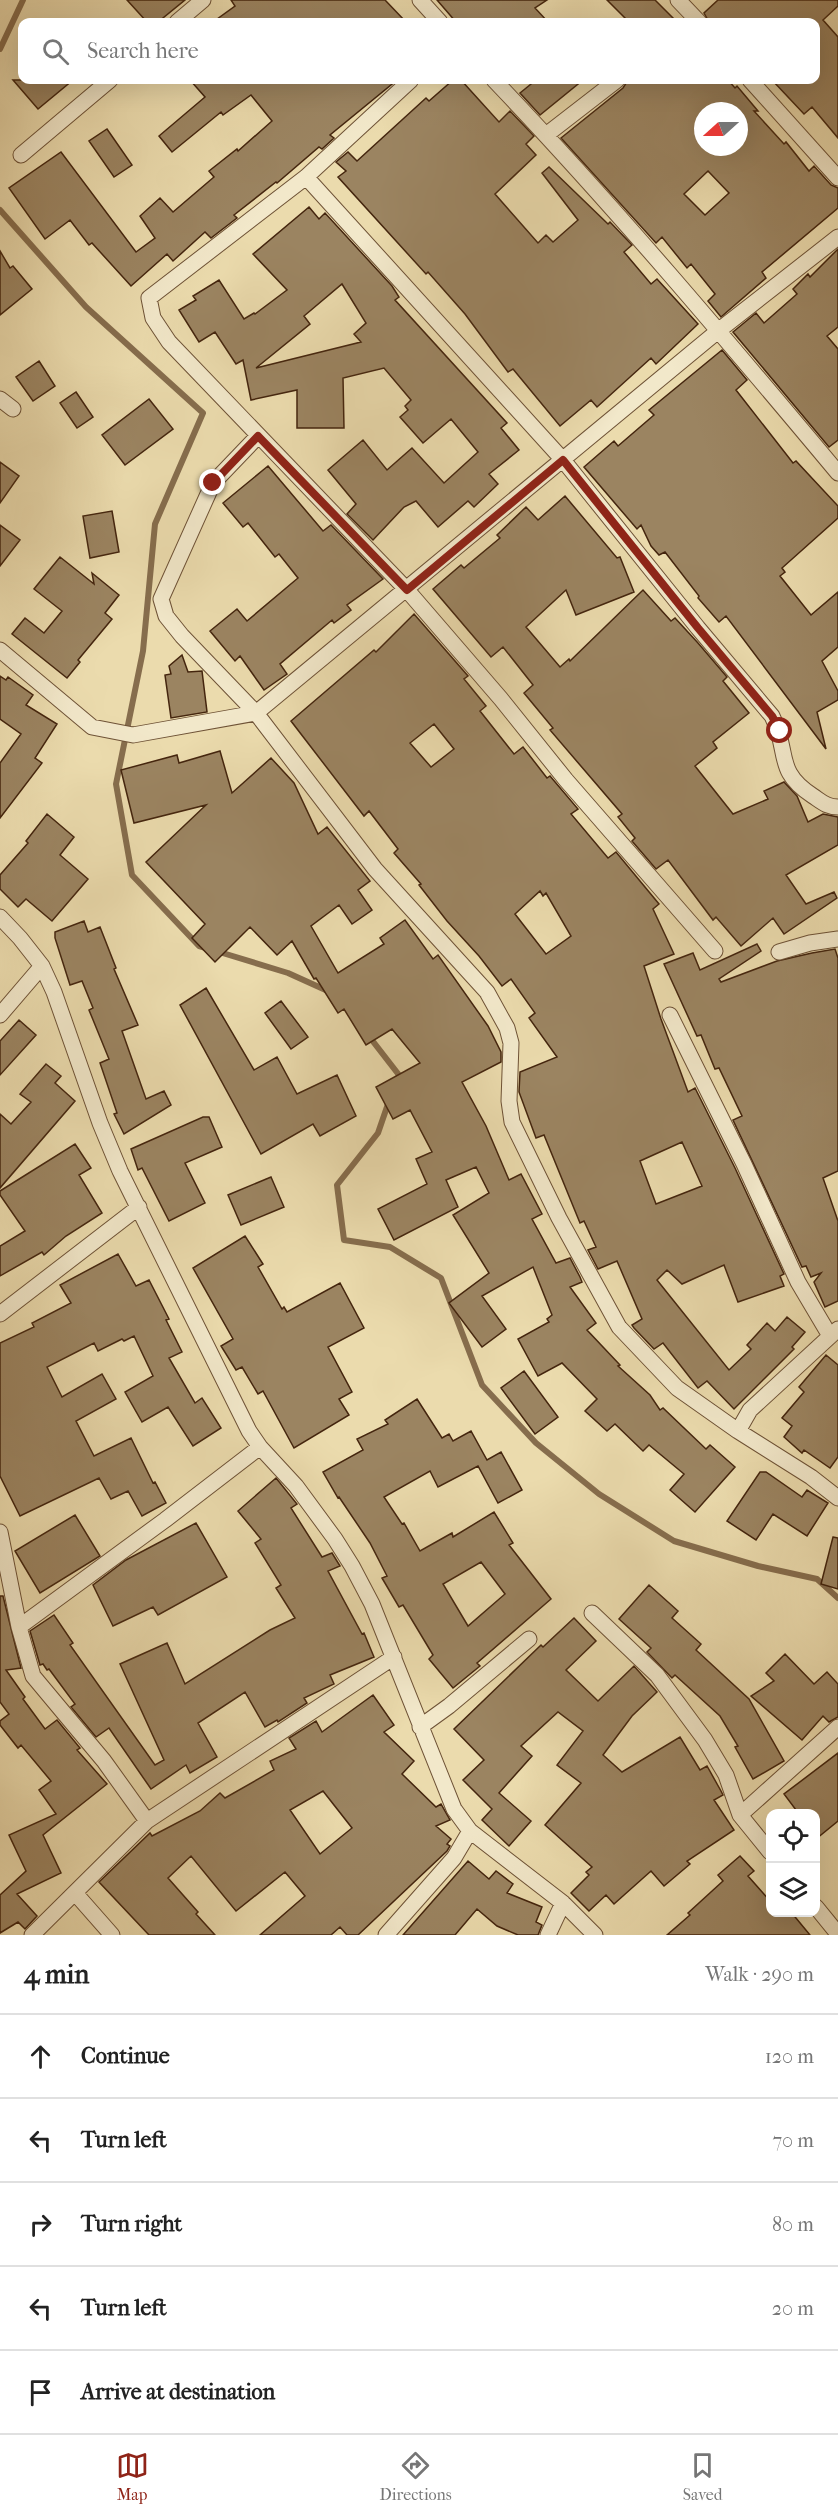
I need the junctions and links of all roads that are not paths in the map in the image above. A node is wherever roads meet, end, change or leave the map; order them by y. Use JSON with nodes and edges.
{"nodes":[{"id":1,"x":203,"y":0,"type":"edge"},
{"id":2,"x":420,"y":0,"type":"edge"},
{"id":3,"x":678,"y":0,"type":"edge"},
{"id":4,"x":182,"y":18,"type":"edge"},
{"id":5,"x":436,"y":18,"type":"edge"},
{"id":6,"x":693,"y":18,"type":"edge"},
{"id":7,"x":105,"y":84,"type":"edge"},
{"id":8,"x":407,"y":84,"type":"edge"},
{"id":9,"x":498,"y":84,"type":"edge"},
{"id":10,"x":612,"y":84,"type":"edge"},
{"id":11,"x":754,"y":84,"type":"edge"},
{"id":12,"x":546,"y":135,"type":"junction"},
{"id":13,"x":21,"y":155,"type":"dead end"},
{"id":14,"x":306,"y":177,"type":"junction"},
{"id":15,"x":838,"y":178,"type":"edge"},
{"id":16,"x":838,"y":237,"type":"edge"},
{"id":17,"x":718,"y":331,"type":"junction"},
{"id":18,"x":0,"y":399,"type":"edge"},
{"id":19,"x":12,"y":409,"type":"dead end"},
{"id":20,"x":258,"y":436,"type":"junction"},
{"id":21,"x":563,"y":460,"type":"junction"},
{"id":22,"x":838,"y":473,"type":"edge"},
{"id":23,"x":407,"y":590,"type":"junction"},
{"id":24,"x":0,"y":650,"type":"edge"},
{"id":25,"x":256,"y":712,"type":"junction"},
{"id":26,"x":838,"y":807,"type":"edge"},
{"id":27,"x":0,"y":917,"type":"edge"},
{"id":28,"x":838,"y":939,"type":"edge"},
{"id":29,"x":715,"y":951,"type":"dead end"},
{"id":30,"x":779,"y":952,"type":"dead end"},
{"id":31,"x":42,"y":966,"type":"junction"},
{"id":32,"x":0,"y":1015,"type":"edge"},
{"id":33,"x":670,"y":1015,"type":"dead end"},
{"id":34,"x":139,"y":1207,"type":"junction"},
{"id":35,"x":0,"y":1314,"type":"edge"},
{"id":36,"x":834,"y":1332,"type":"edge"},
{"id":37,"x":738,"y":1431,"type":"junction"},
{"id":38,"x":261,"y":1447,"type":"junction"},
{"id":39,"x":838,"y":1498,"type":"edge"},
{"id":40,"x":0,"y":1532,"type":"edge"},
{"id":41,"x":592,"y":1613,"type":"dead end"},
{"id":42,"x":19,"y":1627,"type":"junction"},
{"id":43,"x":530,"y":1639,"type":"dead end"},
{"id":44,"x":394,"y":1657,"type":"junction"},
{"id":45,"x":420,"y":1726,"type":"junction"},
{"id":46,"x":838,"y":1726,"type":"edge"},
{"id":47,"x":740,"y":1815,"type":"junction"},
{"id":48,"x":147,"y":1821,"type":"junction"},
{"id":49,"x":470,"y":1831,"type":"junction"},
{"id":50,"x":766,"y":1846,"type":"edge"},
{"id":51,"x":75,"y":1893,"type":"junction"},
{"id":52,"x":563,"y":1903,"type":"junction"},
{"id":53,"x":820,"y":1912,"type":"edge"},
{"id":54,"x":838,"y":1934,"type":"edge"},
{"id":55,"x":32,"y":1935,"type":"edge"},
{"id":56,"x":112,"y":1935,"type":"edge"},
{"id":57,"x":386,"y":1935,"type":"edge"},
{"id":58,"x":548,"y":1935,"type":"edge"},
{"id":59,"x":595,"y":1935,"type":"edge"}],
"edges":[{"from":1,"to":4,"type":"street"},
{"from":2,"to":5,"type":"street"},
{"from":3,"to":6,"type":"street"},
{"from":7,"to":13,"type":"street"},
{"from":8,"to":14,"type":"street"},
{"from":9,"to":12,"type":"street"},
{"from":10,"to":12,"type":"street"},
{"from":11,"to":15,"type":"street"},
{"from":12,"to":17,"type":"street"},
{"from":14,"to":20,"type":"street"},
{"from":14,"to":21,"type":"street"},
{"from":16,"to":17,"type":"street"},
{"from":17,"to":21,"type":"street"},
{"from":17,"to":22,"type":"street"},
{"from":18,"to":19,"type":"street"},
{"from":20,"to":23,"type":"street"},
{"from":20,"to":25,"type":"street"},
{"from":21,"to":23,"type":"street"},
{"from":21,"to":26,"type":"street"},
{"from":23,"to":25,"type":"street"},
{"from":23,"to":29,"type":"street"},
{"from":24,"to":25,"type":"street"},
{"from":25,"to":37,"type":"street"},
{"from":27,"to":31,"type":"street"},
{"from":28,"to":30,"type":"street"},
{"from":31,"to":32,"type":"street"},
{"from":31,"to":34,"type":"street"},
{"from":33,"to":36,"type":"street"},
{"from":34,"to":35,"type":"street"},
{"from":34,"to":38,"type":"street"},
{"from":36,"to":37,"type":"street"},
{"from":37,"to":39,"type":"street"},
{"from":38,"to":42,"type":"street"},
{"from":38,"to":44,"type":"street"},
{"from":40,"to":42,"type":"street"},
{"from":41,"to":47,"type":"street"},
{"from":42,"to":48,"type":"street"},
{"from":43,"to":45,"type":"street"},
{"from":44,"to":45,"type":"street"},
{"from":44,"to":48,"type":"street"},
{"from":45,"to":49,"type":"street"},
{"from":46,"to":47,"type":"street"},
{"from":47,"to":50,"type":"street"},
{"from":48,"to":51,"type":"street"},
{"from":49,"to":52,"type":"street"},
{"from":49,"to":57,"type":"street"},
{"from":51,"to":55,"type":"street"},
{"from":51,"to":56,"type":"street"},
{"from":52,"to":58,"type":"street"},
{"from":52,"to":59,"type":"street"},
{"from":53,"to":54,"type":"street"}]}
